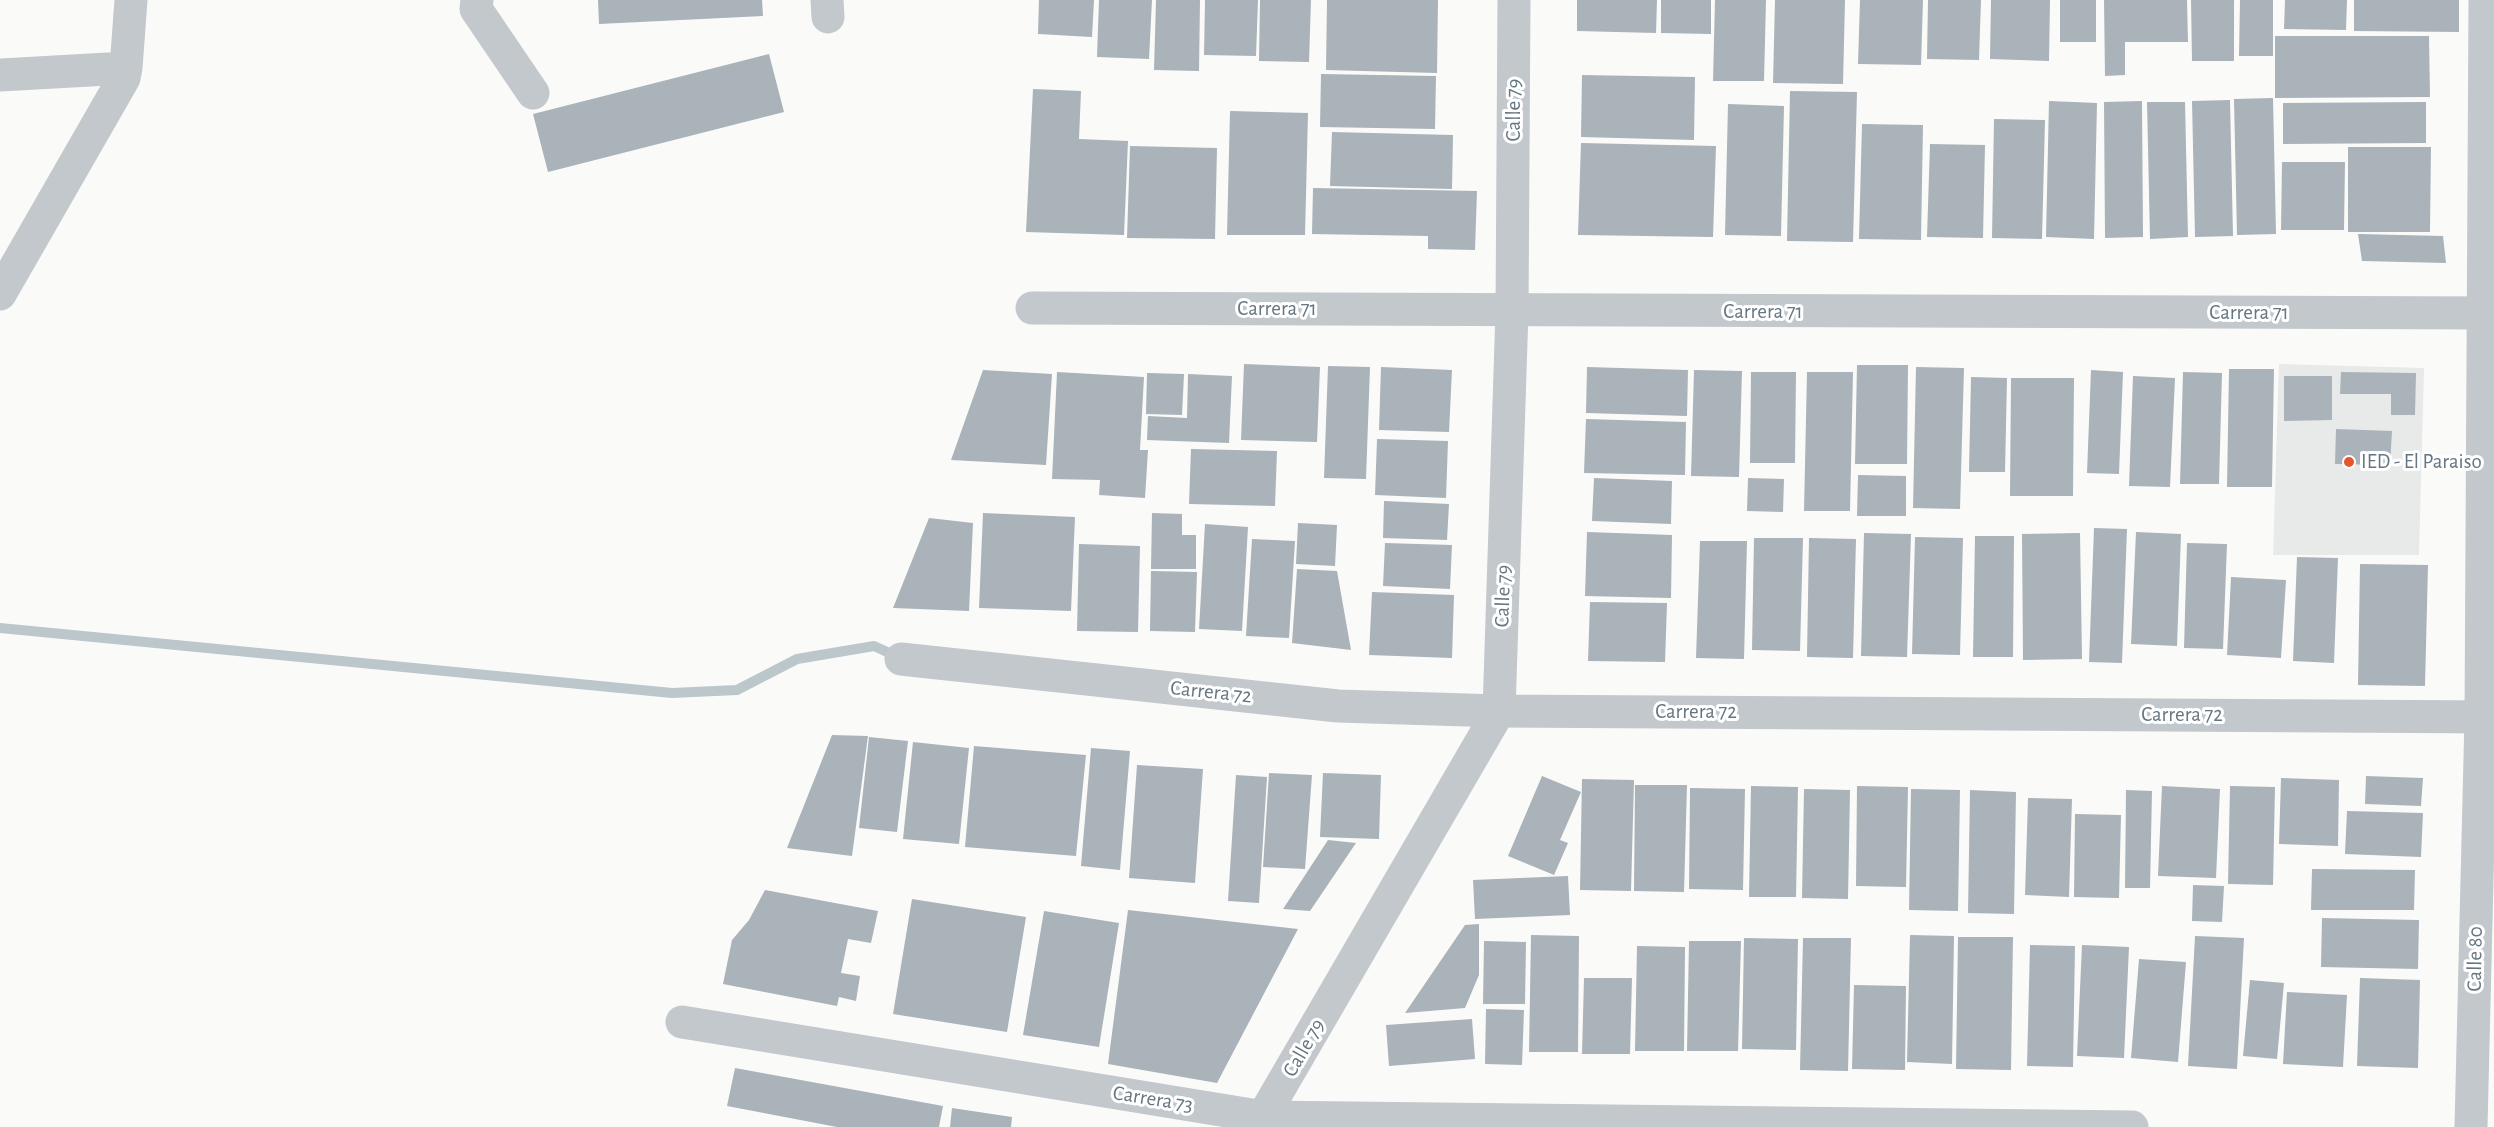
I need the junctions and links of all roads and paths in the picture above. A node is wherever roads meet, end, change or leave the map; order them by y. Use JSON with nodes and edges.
{"nodes":[{"id":1,"x":131,"y":0,"type":"edge"},
{"id":2,"x":477,"y":0,"type":"edge"},
{"id":3,"x":1514,"y":0,"type":"edge"},
{"id":4,"x":2485,"y":0,"type":"edge"},
{"id":5,"x":126,"y":68,"type":"junction"},
{"id":6,"x":0,"y":75,"type":"edge"},
{"id":7,"x":533,"y":93,"type":"dead end"},
{"id":8,"x":0,"y":294,"type":"edge"},
{"id":9,"x":1032,"y":308,"type":"dead end"},
{"id":10,"x":1512,"y":311,"type":"junction"},
{"id":11,"x":2489,"y":313,"type":"edge"},
{"id":12,"x":901,"y":659,"type":"dead end"},
{"id":13,"x":1499,"y":711,"type":"junction"},
{"id":14,"x":2488,"y":717,"type":"edge"},
{"id":15,"x":682,"y":1022,"type":"dead end"},
{"id":16,"x":1260,"y":1122,"type":"edge"},
{"id":17,"x":2132,"y":1127,"type":"edge"},
{"id":18,"x":2471,"y":1127,"type":"edge"}],
"edges":[{"from":1,"to":5,"type":"street"},
{"from":2,"to":7,"type":"street"},
{"from":3,"to":10,"type":"street","name":"Calle 79"},
{"from":4,"to":11,"type":"street","name":"Calle 80"},
{"from":5,"to":6,"type":"street"},
{"from":5,"to":8,"type":"street"},
{"from":9,"to":10,"type":"street","name":"Carrera 71"},
{"from":10,"to":11,"type":"street","name":"Carrera 71"},
{"from":10,"to":13,"type":"street","name":"Calle 79"},
{"from":11,"to":14,"type":"street","name":"Calle 80"},
{"from":12,"to":13,"type":"street","name":"Carrera 72"},
{"from":13,"to":14,"type":"street","name":"Carrera 72"},
{"from":13,"to":16,"type":"street","name":"Calle 79"},
{"from":14,"to":18,"type":"street","name":"Calle 80"},
{"from":15,"to":16,"type":"street","name":"Carrera 73"},
{"from":16,"to":17,"type":"street","name":"Carrera 73"}]}
